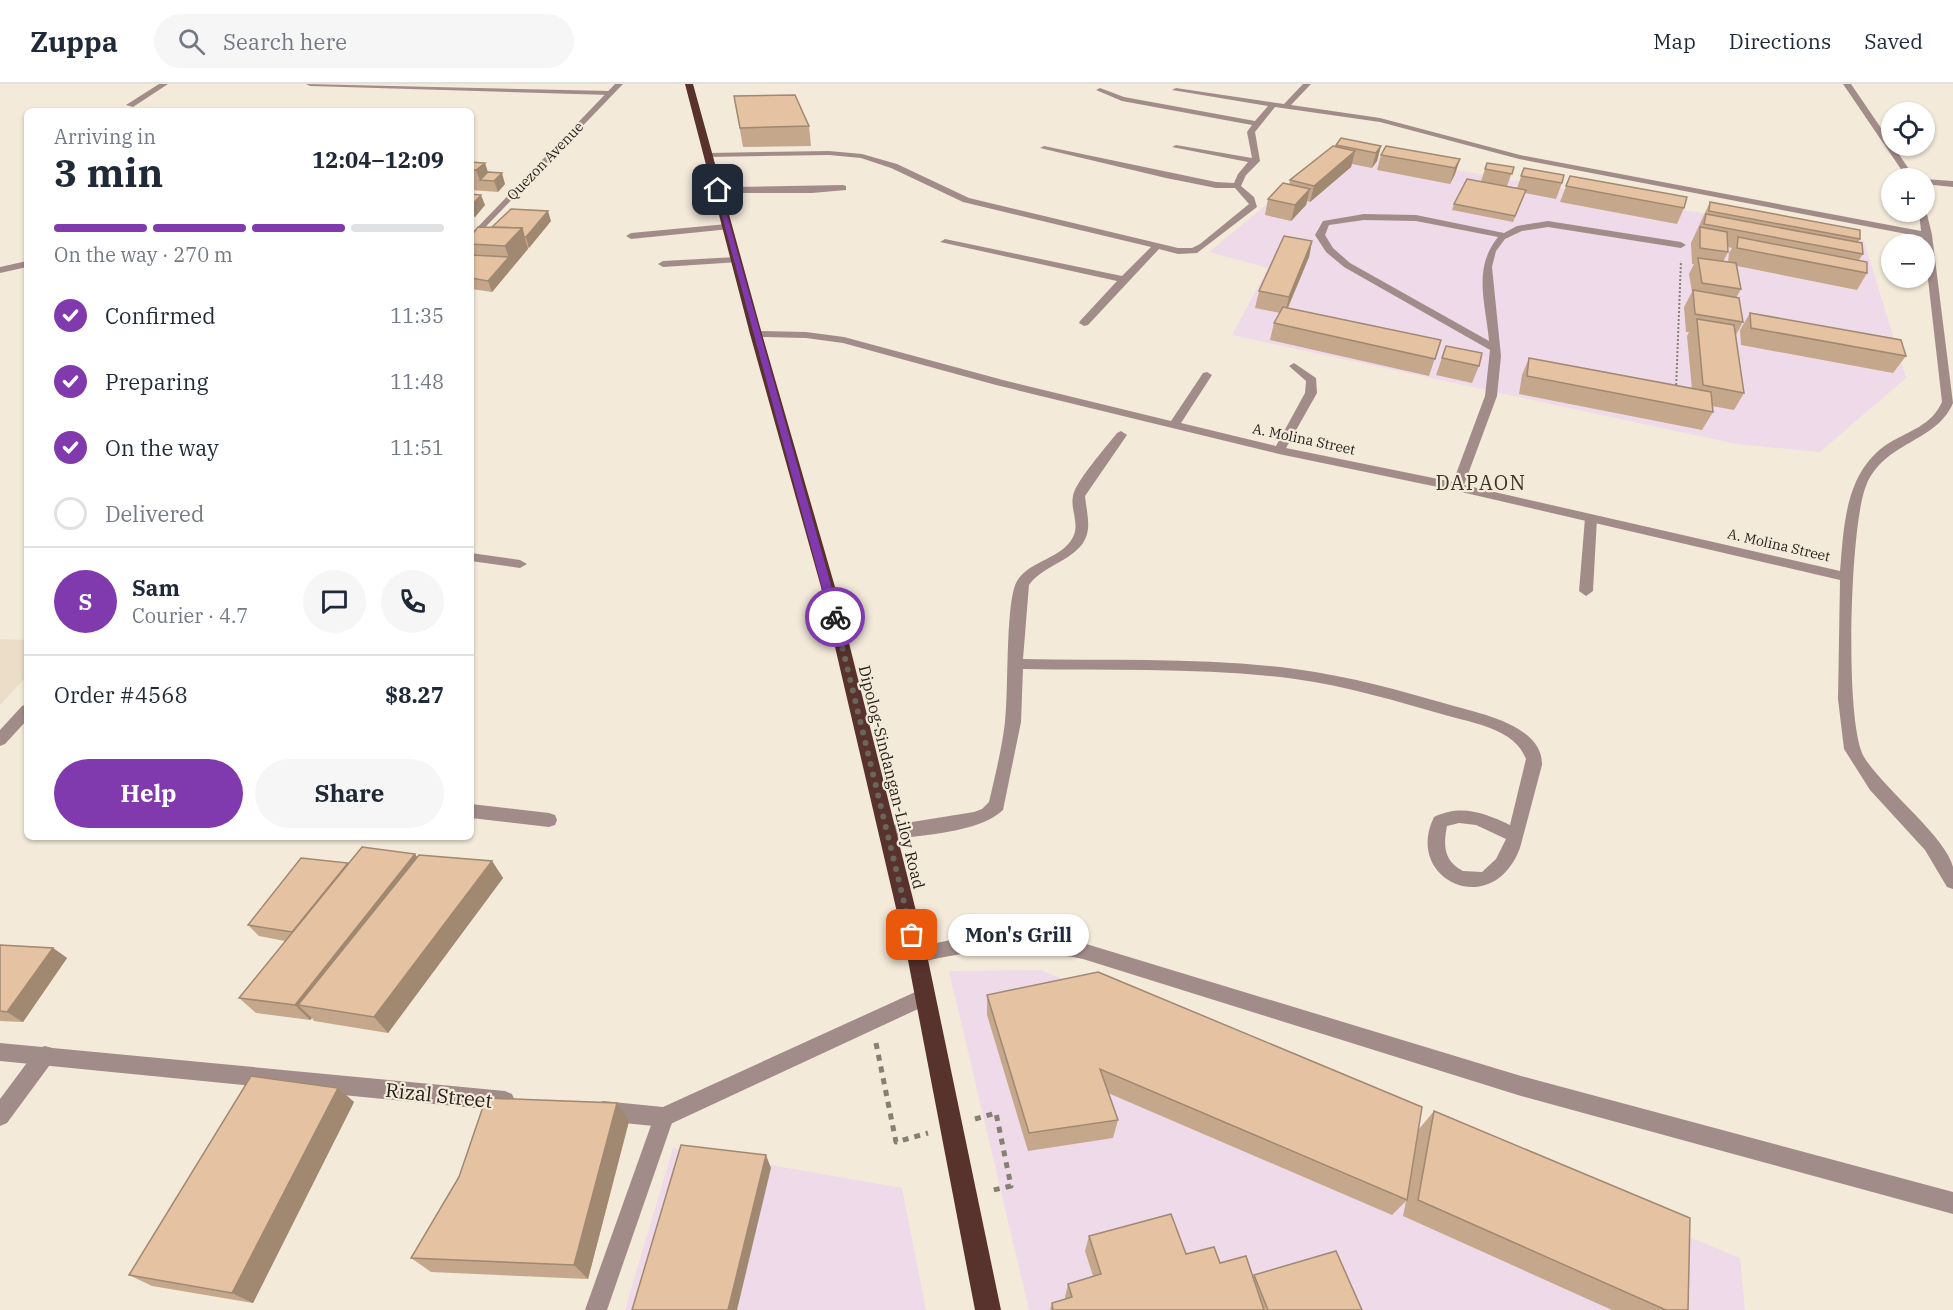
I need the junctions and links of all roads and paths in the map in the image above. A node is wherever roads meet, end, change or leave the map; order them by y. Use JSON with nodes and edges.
{"nodes":[{"id":1,"x":164,"y":84,"type":"edge"},
{"id":2,"x":310,"y":84,"type":"edge"},
{"id":3,"x":619,"y":84,"type":"edge"},
{"id":4,"x":689,"y":84,"type":"edge"},
{"id":5,"x":1307,"y":84,"type":"edge"},
{"id":6,"x":1847,"y":84,"type":"edge"},
{"id":7,"x":1100,"y":90,"type":"dead end"},
{"id":8,"x":1176,"y":90,"type":"dead end"},
{"id":9,"x":610,"y":93,"type":"junction"},
{"id":10,"x":1273,"y":104,"type":"junction"},
{"id":11,"x":130,"y":105,"type":"dead end"},
{"id":12,"x":1286,"y":106,"type":"junction"},
{"id":13,"x":1258,"y":124,"type":"junction"},
{"id":14,"x":1176,"y":147,"type":"dead end"},
{"id":15,"x":1044,"y":148,"type":"dead end"},
{"id":16,"x":708,"y":155,"type":"junction"},
{"id":17,"x":1256,"y":161,"type":"junction"},
{"id":18,"x":1904,"y":168,"type":"edge"},
{"id":19,"x":1935,"y":182,"type":"edge"},
{"id":20,"x":1953,"y":184,"type":"edge"},
{"id":21,"x":1237,"y":186,"type":"junction"},
{"id":22,"x":843,"y":188,"type":"dead end"},
{"id":23,"x":718,"y":190,"type":"junction"},
{"id":24,"x":728,"y":227,"type":"junction"},
{"id":25,"x":1922,"y":234,"type":"edge"},
{"id":26,"x":1503,"y":235,"type":"junction"},
{"id":27,"x":474,"y":236,"type":"edge"},
{"id":28,"x":631,"y":236,"type":"dead end"},
{"id":29,"x":945,"y":242,"type":"dead end"},
{"id":30,"x":1681,"y":245,"type":"joint"},
{"id":31,"x":1156,"y":247,"type":"junction"},
{"id":32,"x":736,"y":260,"type":"junction"},
{"id":33,"x":663,"y":264,"type":"dead end"},
{"id":34,"x":24,"y":265,"type":"edge"},
{"id":35,"x":0,"y":270,"type":"edge"},
{"id":36,"x":1124,"y":279,"type":"junction"},
{"id":37,"x":1934,"y":288,"type":"edge"},
{"id":38,"x":1084,"y":323,"type":"dead end"},
{"id":39,"x":756,"y":333,"type":"junction"},
{"id":40,"x":1495,"y":349,"type":"junction"},
{"id":41,"x":1294,"y":366,"type":"dead end"},
{"id":42,"x":1207,"y":375,"type":"dead end"},
{"id":43,"x":1676,"y":391,"type":"edge"},
{"id":44,"x":1174,"y":424,"type":"junction"},
{"id":45,"x":1121,"y":435,"type":"dead end"},
{"id":46,"x":1279,"y":450,"type":"junction"},
{"id":47,"x":1457,"y":487,"type":"junction"},
{"id":48,"x":1591,"y":518,"type":"junction"},
{"id":49,"x":474,"y":557,"type":"edge"},
{"id":50,"x":520,"y":564,"type":"dead end"},
{"id":51,"x":1847,"y":577,"type":"junction"},
{"id":52,"x":1586,"y":591,"type":"dead end"},
{"id":53,"x":1016,"y":664,"type":"junction"},
{"id":54,"x":24,"y":713,"type":"edge"},
{"id":55,"x":0,"y":740,"type":"edge"},
{"id":56,"x":474,"y":811,"type":"edge"},
{"id":57,"x":549,"y":820,"type":"dead end"},
{"id":58,"x":887,"y":833,"type":"junction"},
{"id":59,"x":1515,"y":835,"type":"junction"},
{"id":60,"x":1953,"y":882,"type":"edge"},
{"id":61,"x":917,"y":955,"type":"junction"},
{"id":62,"x":924,"y":997,"type":"junction"},
{"id":63,"x":871,"y":1021,"type":"junction"},
{"id":64,"x":0,"y":1052,"type":"edge"},
{"id":65,"x":45,"y":1056,"type":"junction"},
{"id":66,"x":521,"y":1103,"type":"edge"},
{"id":67,"x":581,"y":1109,"type":"edge"},
{"id":68,"x":996,"y":1113,"type":"dead end"},
{"id":69,"x":0,"y":1116,"type":"edge"},
{"id":70,"x":664,"y":1117,"type":"junction"},
{"id":71,"x":896,"y":1142,"type":"dead end"},
{"id":72,"x":1011,"y":1186,"type":"dead end"},
{"id":73,"x":1953,"y":1203,"type":"edge"},
{"id":74,"x":596,"y":1310,"type":"edge"},
{"id":75,"x":988,"y":1310,"type":"edge"}],
"edges":[{"from":1,"to":11,"type":"street"},
{"from":2,"to":9,"type":"street"},
{"from":3,"to":9,"type":"street","name":"Quezon Avenue"},
{"from":4,"to":16,"type":"highway","name":"Dipolog-Sindangan-Liloy Road"},
{"from":5,"to":12,"type":"street"},
{"from":6,"to":18,"type":"street"},
{"from":7,"to":13,"type":"street"},
{"from":8,"to":10,"type":"street"},
{"from":9,"to":27,"type":"street","name":"Quezon Avenue"},
{"from":10,"to":12,"type":"street"},
{"from":10,"to":13,"type":"street"},
{"from":12,"to":25,"type":"street"},
{"from":13,"to":17,"type":"street"},
{"from":14,"to":17,"type":"street"},
{"from":15,"to":21,"type":"street"},
{"from":16,"to":23,"type":"highway","name":"Dipolog-Sindangan-Liloy Road"},
{"from":16,"to":31,"type":"street"},
{"from":17,"to":21,"type":"street"},
{"from":19,"to":20,"type":"street"},
{"from":21,"to":31,"type":"street"},
{"from":22,"to":23,"type":"street"},
{"from":23,"to":24,"type":"highway","name":"Dipolog-Sindangan-Liloy Road"},
{"from":24,"to":28,"type":"street"},
{"from":24,"to":32,"type":"highway","name":"Dipolog-Sindangan-Liloy Road"},
{"from":26,"to":30,"type":"street"},
{"from":26,"to":40,"type":"street"},
{"from":26,"to":40,"type":"street"},
{"from":29,"to":36,"type":"street"},
{"from":30,"to":43,"type":"path"},
{"from":31,"to":36,"type":"street"},
{"from":32,"to":33,"type":"street"},
{"from":32,"to":39,"type":"highway","name":"Dipolog-Sindangan-Liloy Road"},
{"from":34,"to":35,"type":"street"},
{"from":36,"to":38,"type":"street"},
{"from":37,"to":51,"type":"street"},
{"from":39,"to":44,"type":"street","name":"A. Molina Street"},
{"from":39,"to":58,"type":"highway","name":"Dipolog-Sindangan-Liloy Road"},
{"from":40,"to":47,"type":"street"},
{"from":41,"to":46,"type":"street"},
{"from":42,"to":44,"type":"street"},
{"from":44,"to":46,"type":"street","name":"A. Molina Street"},
{"from":45,"to":53,"type":"street"},
{"from":46,"to":47,"type":"street","name":"A. Molina Street"},
{"from":47,"to":48,"type":"street","name":"A. Molina Street"},
{"from":48,"to":51,"type":"street","name":"A. Molina Street"},
{"from":48,"to":52,"type":"street"},
{"from":49,"to":50,"type":"street"},
{"from":51,"to":60,"type":"street"},
{"from":53,"to":58,"type":"street"},
{"from":53,"to":59,"type":"street"},
{"from":54,"to":55,"type":"street"},
{"from":56,"to":57,"type":"street"},
{"from":58,"to":61,"type":"highway","name":"Dipolog-Sindangan-Liloy Road"},
{"from":59,"to":59,"type":"street"},
{"from":61,"to":62,"type":"highway","name":"Dipolog-Sindangan-Liloy Road"},
{"from":61,"to":73,"type":"street"},
{"from":62,"to":63,"type":"street"},
{"from":62,"to":75,"type":"highway","name":"Dipolog-Sindangan-Liloy Road"},
{"from":63,"to":70,"type":"street"},
{"from":63,"to":71,"type":"path"},
{"from":64,"to":65,"type":"street","name":"Rizal Street"},
{"from":65,"to":66,"type":"street","name":"Rizal Street"},
{"from":65,"to":69,"type":"street"},
{"from":67,"to":70,"type":"street"},
{"from":68,"to":72,"type":"path"},
{"from":70,"to":74,"type":"street"}]}
